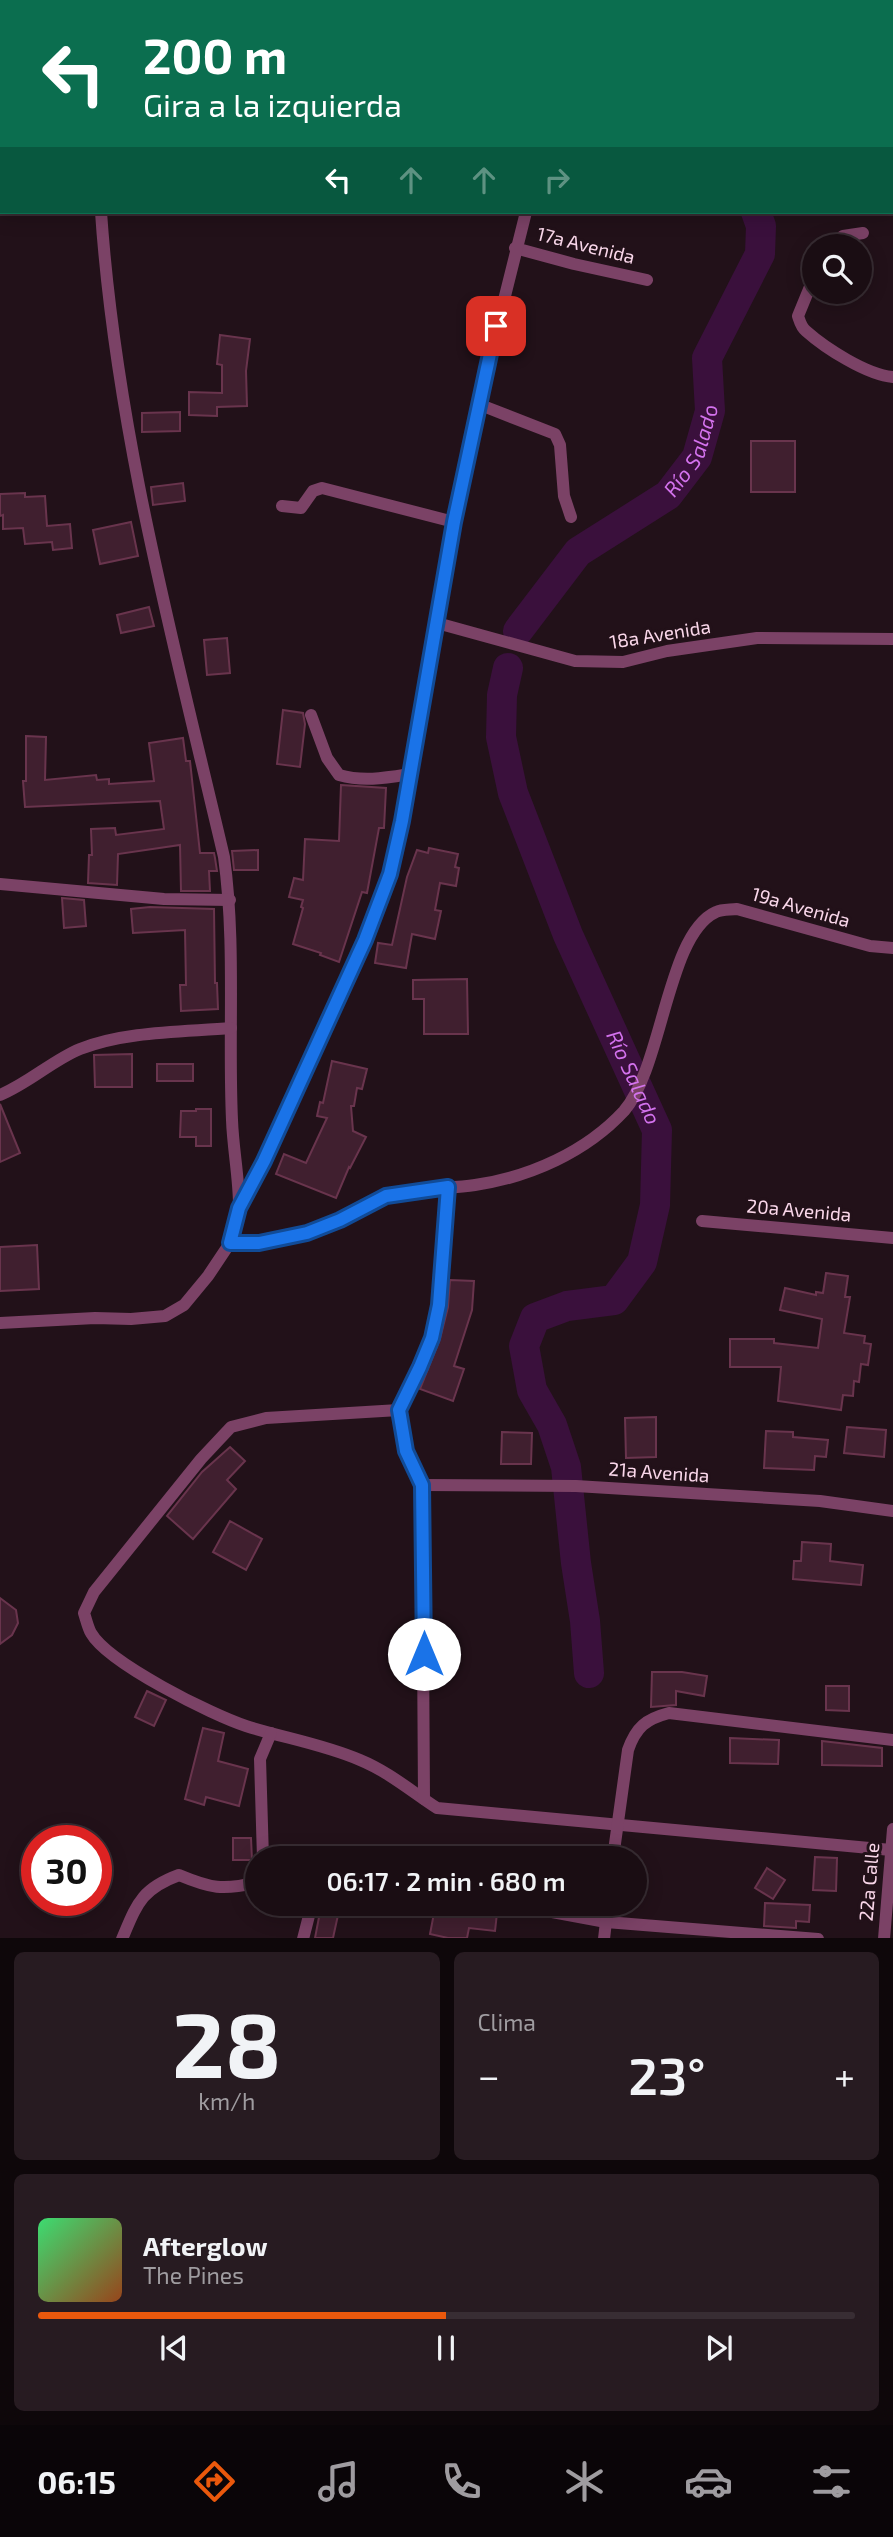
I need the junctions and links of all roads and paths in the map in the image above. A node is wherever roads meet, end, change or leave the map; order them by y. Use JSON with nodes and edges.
{"nodes":[{"id":1,"x":101,"y":214,"type":"edge"},
{"id":2,"x":525,"y":214,"type":"edge"},
{"id":3,"x":863,"y":233,"type":"dead end"},
{"id":4,"x":856,"y":234,"type":"edge"},
{"id":5,"x":515,"y":248,"type":"junction"},
{"id":6,"x":647,"y":280,"type":"dead end"},
{"id":7,"x":803,"y":304,"type":"edge"},
{"id":8,"x":893,"y":377,"type":"edge"},
{"id":9,"x":478,"y":404,"type":"junction"},
{"id":10,"x":282,"y":506,"type":"dead end"},
{"id":11,"x":571,"y":517,"type":"dead end"},
{"id":12,"x":454,"y":522,"type":"junction"},
{"id":13,"x":437,"y":623,"type":"junction"},
{"id":14,"x":893,"y":639,"type":"edge"},
{"id":15,"x":311,"y":715,"type":"dead end"},
{"id":16,"x":410,"y":774,"type":"junction"},
{"id":17,"x":0,"y":884,"type":"edge"},
{"id":18,"x":230,"y":900,"type":"junction"},
{"id":19,"x":893,"y":948,"type":"edge"},
{"id":20,"x":231,"y":1028,"type":"junction"},
{"id":21,"x":0,"y":1095,"type":"edge"},
{"id":22,"x":238,"y":1169,"type":"junction"},
{"id":23,"x":260,"y":1169,"type":"junction"},
{"id":24,"x":448,"y":1187,"type":"junction"},
{"id":25,"x":239,"y":1208,"type":"junction"},
{"id":26,"x":702,"y":1221,"type":"dead end"},
{"id":27,"x":893,"y":1238,"type":"edge"},
{"id":28,"x":230,"y":1243,"type":"junction"},
{"id":29,"x":0,"y":1323,"type":"edge"},
{"id":30,"x":399,"y":1410,"type":"junction"},
{"id":31,"x":422,"y":1485,"type":"junction"},
{"id":32,"x":893,"y":1511,"type":"edge"},
{"id":33,"x":271,"y":1733,"type":"junction"},
{"id":34,"x":893,"y":1740,"type":"edge"},
{"id":35,"x":424,"y":1799,"type":"junction"},
{"id":36,"x":617,"y":1825,"type":"junction"},
{"id":37,"x":893,"y":1829,"type":"edge"},
{"id":38,"x":263,"y":1846,"type":"edge"},
{"id":39,"x":614,"y":1846,"type":"edge"},
{"id":40,"x":891,"y":1850,"type":"junction"},
{"id":41,"x":245,"y":1885,"type":"edge"},
{"id":42,"x":309,"y":1916,"type":"edge"},
{"id":43,"x":574,"y":1916,"type":"edge"},
{"id":44,"x":607,"y":1916,"type":"edge"},
{"id":45,"x":606,"y":1922,"type":"junction"},
{"id":46,"x":122,"y":1938,"type":"edge"},
{"id":47,"x":303,"y":1938,"type":"edge"},
{"id":48,"x":604,"y":1938,"type":"edge"},
{"id":49,"x":818,"y":1938,"type":"edge"},
{"id":50,"x":884,"y":1938,"type":"edge"}],
"edges":[{"from":1,"to":18,"type":"street"},
{"from":2,"to":5,"type":"street"},
{"from":3,"to":4,"type":"street"},
{"from":5,"to":6,"type":"street","name":"17a Avenida"},
{"from":5,"to":9,"type":"street"},
{"from":7,"to":8,"type":"street"},
{"from":9,"to":11,"type":"street"},
{"from":9,"to":12,"type":"street"},
{"from":10,"to":12,"type":"street"},
{"from":12,"to":13,"type":"street"},
{"from":13,"to":14,"type":"street","name":"18a Avenida"},
{"from":13,"to":16,"type":"street"},
{"from":15,"to":16,"type":"street"},
{"from":16,"to":23,"type":"street"},
{"from":17,"to":18,"type":"street"},
{"from":18,"to":20,"type":"street"},
{"from":19,"to":24,"type":"street","name":"19a Avenida"},
{"from":20,"to":21,"type":"street"},
{"from":20,"to":22,"type":"street"},
{"from":22,"to":23,"type":"street"},
{"from":22,"to":25,"type":"street"},
{"from":23,"to":25,"type":"street"},
{"from":24,"to":28,"type":"street"},
{"from":24,"to":30,"type":"street"},
{"from":25,"to":28,"type":"street"},
{"from":26,"to":27,"type":"street","name":"20a Avenida"},
{"from":28,"to":29,"type":"street"},
{"from":30,"to":31,"type":"street"},
{"from":30,"to":33,"type":"street"},
{"from":31,"to":32,"type":"street","name":"21a Avenida"},
{"from":31,"to":35,"type":"street"},
{"from":33,"to":35,"type":"street"},
{"from":33,"to":38,"type":"street"},
{"from":34,"to":36,"type":"street"},
{"from":35,"to":36,"type":"street"},
{"from":36,"to":39,"type":"street"},
{"from":36,"to":40,"type":"street"},
{"from":37,"to":40,"type":"street","name":"22a Calle"},
{"from":40,"to":50,"type":"street","name":"22a Calle"},
{"from":41,"to":46,"type":"street"},
{"from":42,"to":47,"type":"street"},
{"from":43,"to":45,"type":"street"},
{"from":44,"to":45,"type":"street"},
{"from":45,"to":48,"type":"street"},
{"from":45,"to":49,"type":"street"}]}
